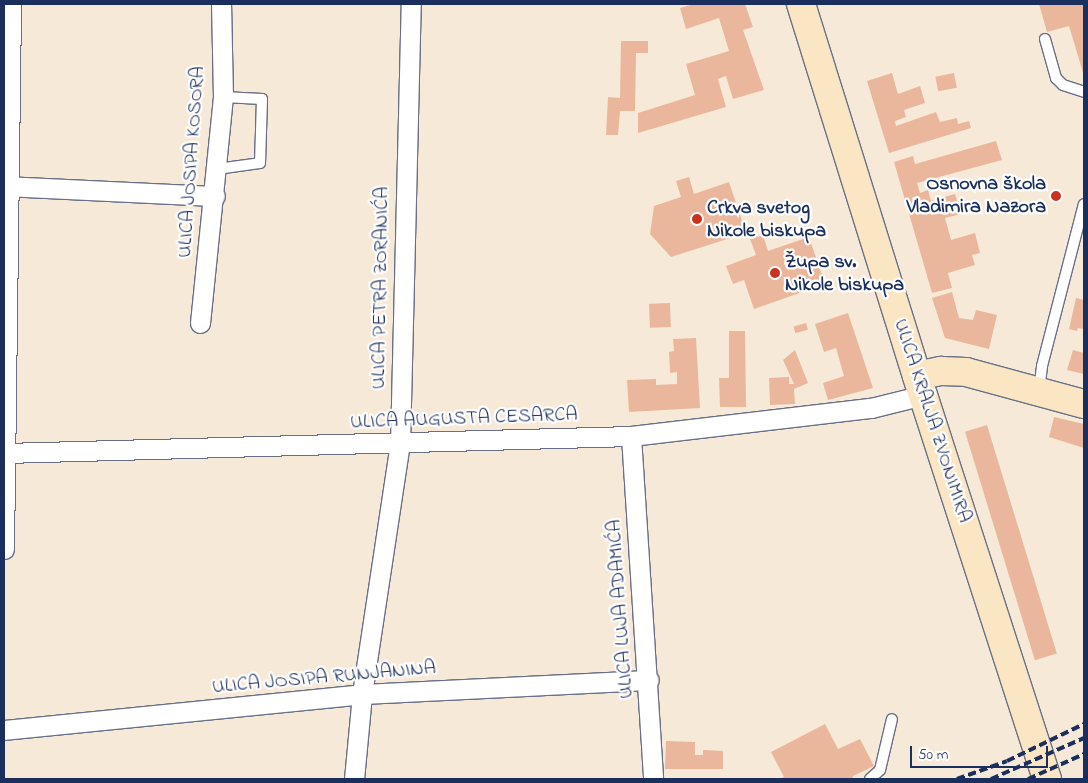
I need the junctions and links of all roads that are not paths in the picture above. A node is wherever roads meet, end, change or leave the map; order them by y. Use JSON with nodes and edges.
{"nodes":[{"id":1,"x":11,"y":4,"type":"edge"},
{"id":2,"x":221,"y":4,"type":"edge"},
{"id":3,"x":411,"y":4,"type":"edge"},
{"id":4,"x":801,"y":4,"type":"edge"},
{"id":5,"x":1045,"y":39,"type":"dead end"},
{"id":6,"x":1084,"y":92,"type":"edge"},
{"id":7,"x":223,"y":97,"type":"junction"},
{"id":8,"x":217,"y":169,"type":"junction"},
{"id":9,"x":6,"y":186,"type":"edge"},
{"id":10,"x":215,"y":196,"type":"junction"},
{"id":11,"x":1084,"y":204,"type":"edge"},
{"id":12,"x":200,"y":323,"type":"dead end"},
{"id":13,"x":920,"y":385,"type":"junction"},
{"id":14,"x":1039,"y":392,"type":"junction"},
{"id":15,"x":1084,"y":404,"type":"edge"},
{"id":16,"x":631,"y":436,"type":"junction"},
{"id":17,"x":400,"y":444,"type":"junction"},
{"id":18,"x":6,"y":453,"type":"edge"},
{"id":19,"x":4,"y":549,"type":"edge"},
{"id":20,"x":649,"y":680,"type":"junction"},
{"id":21,"x":362,"y":694,"type":"junction"},
{"id":22,"x":892,"y":720,"type":"dead end"},
{"id":23,"x":4,"y":730,"type":"edge"},
{"id":24,"x":354,"y":779,"type":"edge"},
{"id":25,"x":653,"y":779,"type":"edge"},
{"id":26,"x":870,"y":779,"type":"edge"},
{"id":27,"x":1048,"y":779,"type":"edge"}],
"edges":[{"from":1,"to":9,"type":"street"},
{"from":2,"to":7,"type":"street","name":"ULICA JOSIPA KOSORA"},
{"from":3,"to":17,"type":"street","name":"ULICA PETRA ZORANIĆA"},
{"from":4,"to":13,"type":"main road","name":"ULICA KRALJA ZVONIMIRA"},
{"from":5,"to":6,"type":"lane"},
{"from":7,"to":8,"type":"street","name":"ULICA JOSIPA KOSORA"},
{"from":7,"to":8,"type":"lane"},
{"from":8,"to":10,"type":"street","name":"ULICA JOSIPA KOSORA"},
{"from":9,"to":10,"type":"street"},
{"from":9,"to":18,"type":"street"},
{"from":10,"to":12,"type":"street","name":"ULICA JOSIPA KOSORA"},
{"from":11,"to":14,"type":"lane"},
{"from":13,"to":14,"type":"main road"},
{"from":13,"to":16,"type":"street","name":"ULICA AUGUSTA CESARCA"},
{"from":13,"to":27,"type":"main road","name":"ULICA KRALJA ZVONIMIRA"},
{"from":14,"to":15,"type":"main road"},
{"from":16,"to":17,"type":"street","name":"ULICA AUGUSTA CESARCA"},
{"from":16,"to":20,"type":"street","name":"ULICA LUJA ADAMIĆA"},
{"from":17,"to":18,"type":"street","name":"ULICA AUGUSTA CESARCA"},
{"from":17,"to":21,"type":"street","name":"ULICA PETRA ZORANIĆA"},
{"from":18,"to":19,"type":"street"},
{"from":20,"to":21,"type":"street","name":"ULICA JOSIPA RUNJANINA"},
{"from":20,"to":25,"type":"street","name":"ULICA LUJA ADAMIĆA"},
{"from":21,"to":23,"type":"street","name":"ULICA JOSIPA RUNJANINA"},
{"from":21,"to":24,"type":"street","name":"ULICA PETRA ZORANIĆA"},
{"from":22,"to":26,"type":"lane"}]}
